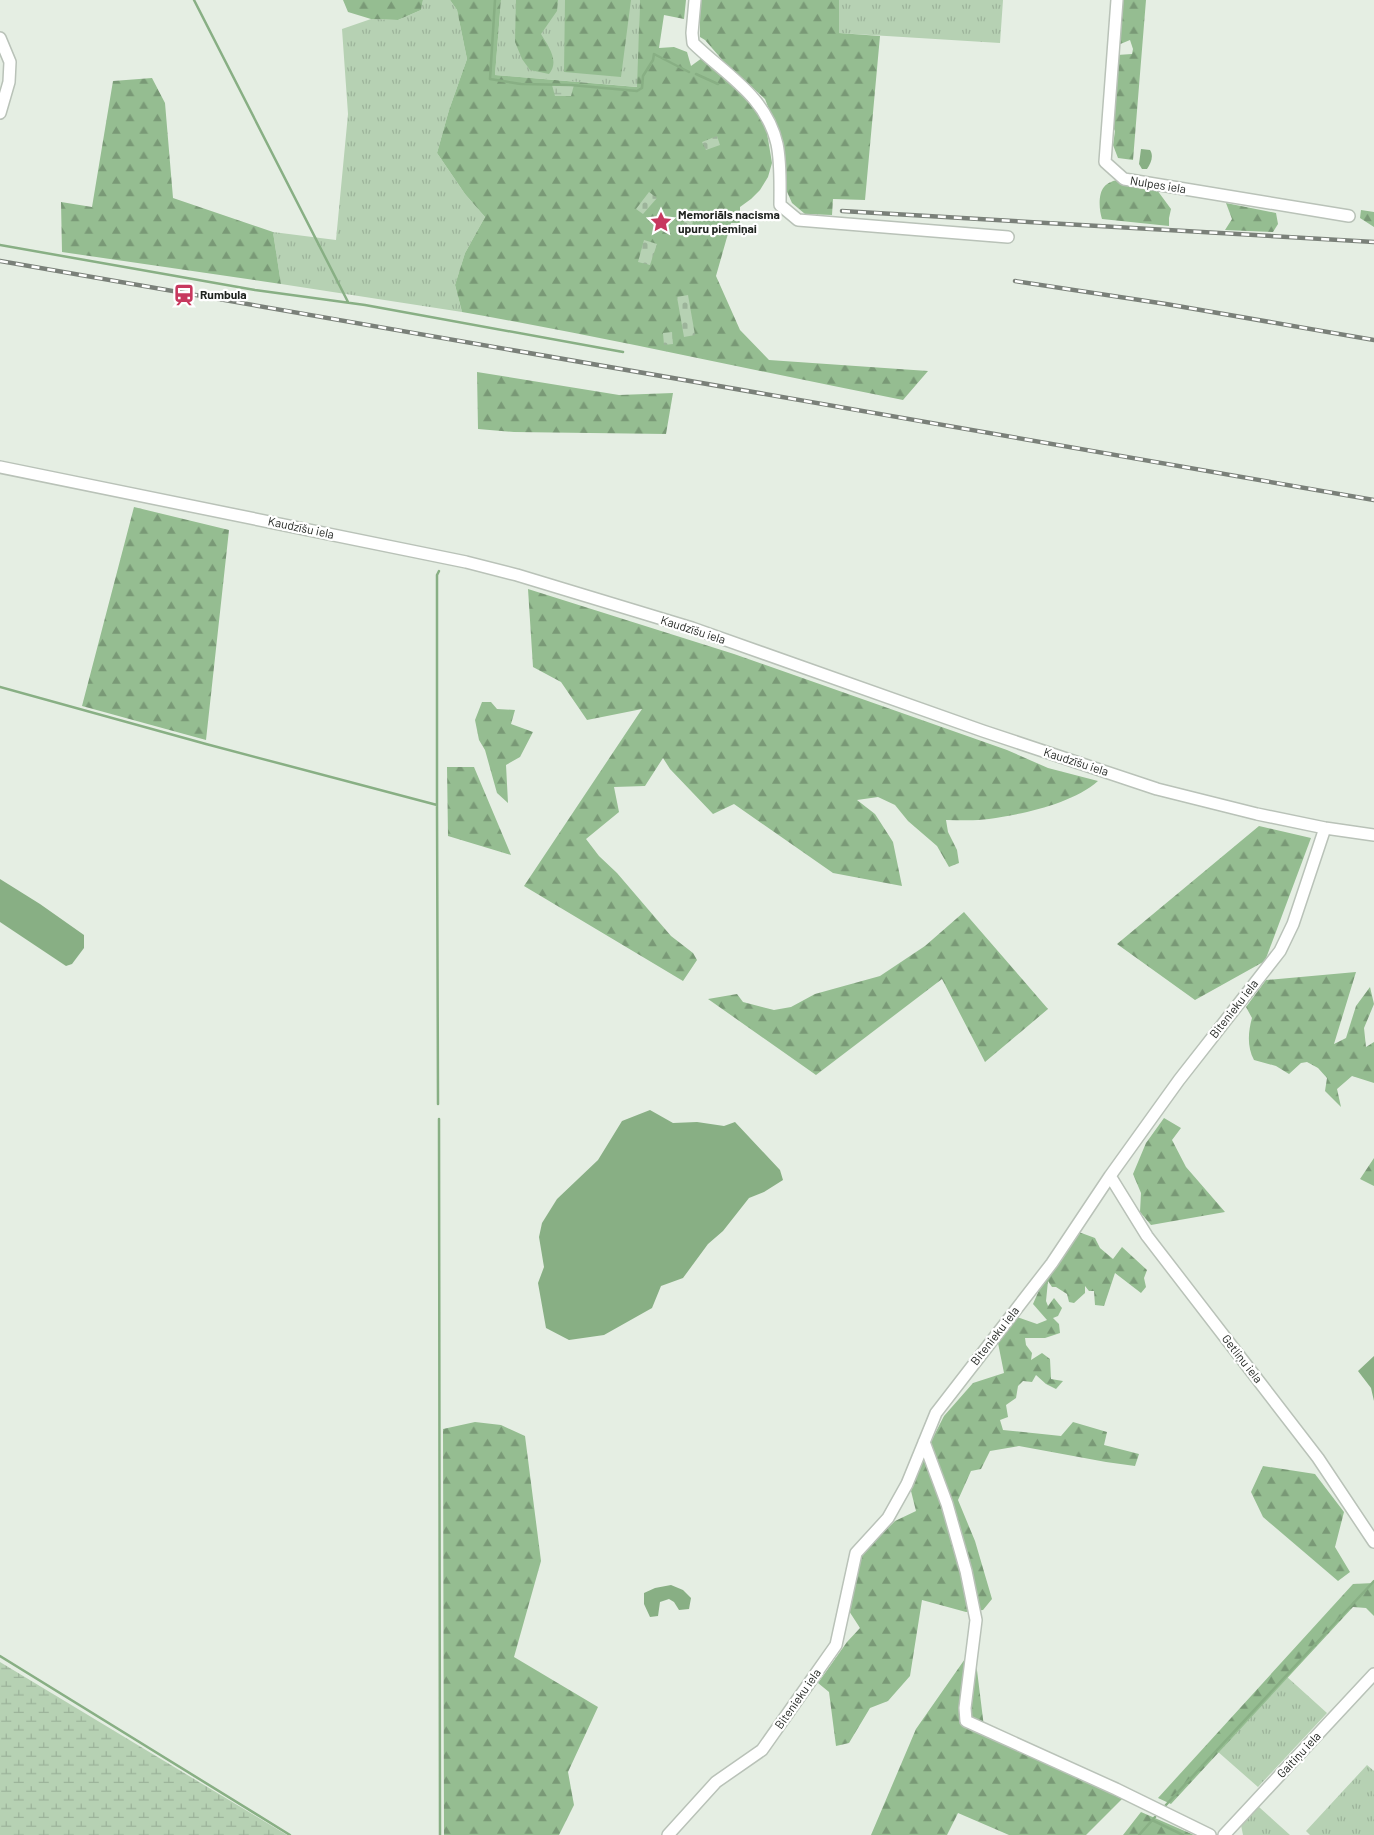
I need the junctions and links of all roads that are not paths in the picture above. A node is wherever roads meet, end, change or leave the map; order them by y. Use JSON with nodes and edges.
{"nodes":[{"id":1,"x":695,"y":0,"type":"edge"},
{"id":2,"x":1117,"y":0,"type":"edge"},
{"id":3,"x":0,"y":38,"type":"edge"},
{"id":4,"x":0,"y":112,"type":"edge"},
{"id":5,"x":1348,"y":216,"type":"dead end"},
{"id":6,"x":1008,"y":237,"type":"dead end"},
{"id":7,"x":0,"y":467,"type":"edge"},
{"id":8,"x":1325,"y":828,"type":"junction"},
{"id":9,"x":1374,"y":835,"type":"edge"},
{"id":10,"x":1110,"y":1176,"type":"junction"},
{"id":11,"x":924,"y":1442,"type":"junction"},
{"id":12,"x":1374,"y":1542,"type":"edge"},
{"id":13,"x":1374,"y":1674,"type":"edge"},
{"id":14,"x":668,"y":1835,"type":"edge"},
{"id":15,"x":1210,"y":1835,"type":"edge"},
{"id":16,"x":1224,"y":1835,"type":"edge"}],
"edges":[{"from":1,"to":6,"type":"street"},
{"from":2,"to":5,"type":"street","name":"Nulpes iela"},
{"from":3,"to":4,"type":"street"},
{"from":7,"to":8,"type":"street","name":"Kaudzīšu iela"},
{"from":8,"to":9,"type":"street","name":"Kaudzīšu iela"},
{"from":8,"to":10,"type":"street","name":"Bitenieku iela"},
{"from":10,"to":11,"type":"street","name":"Bitenieku iela"},
{"from":10,"to":12,"type":"street","name":"Getliņu iela"},
{"from":11,"to":14,"type":"street","name":"Bitenieku iela"},
{"from":11,"to":15,"type":"street"},
{"from":13,"to":16,"type":"street","name":"Gaitiņu iela"}]}
